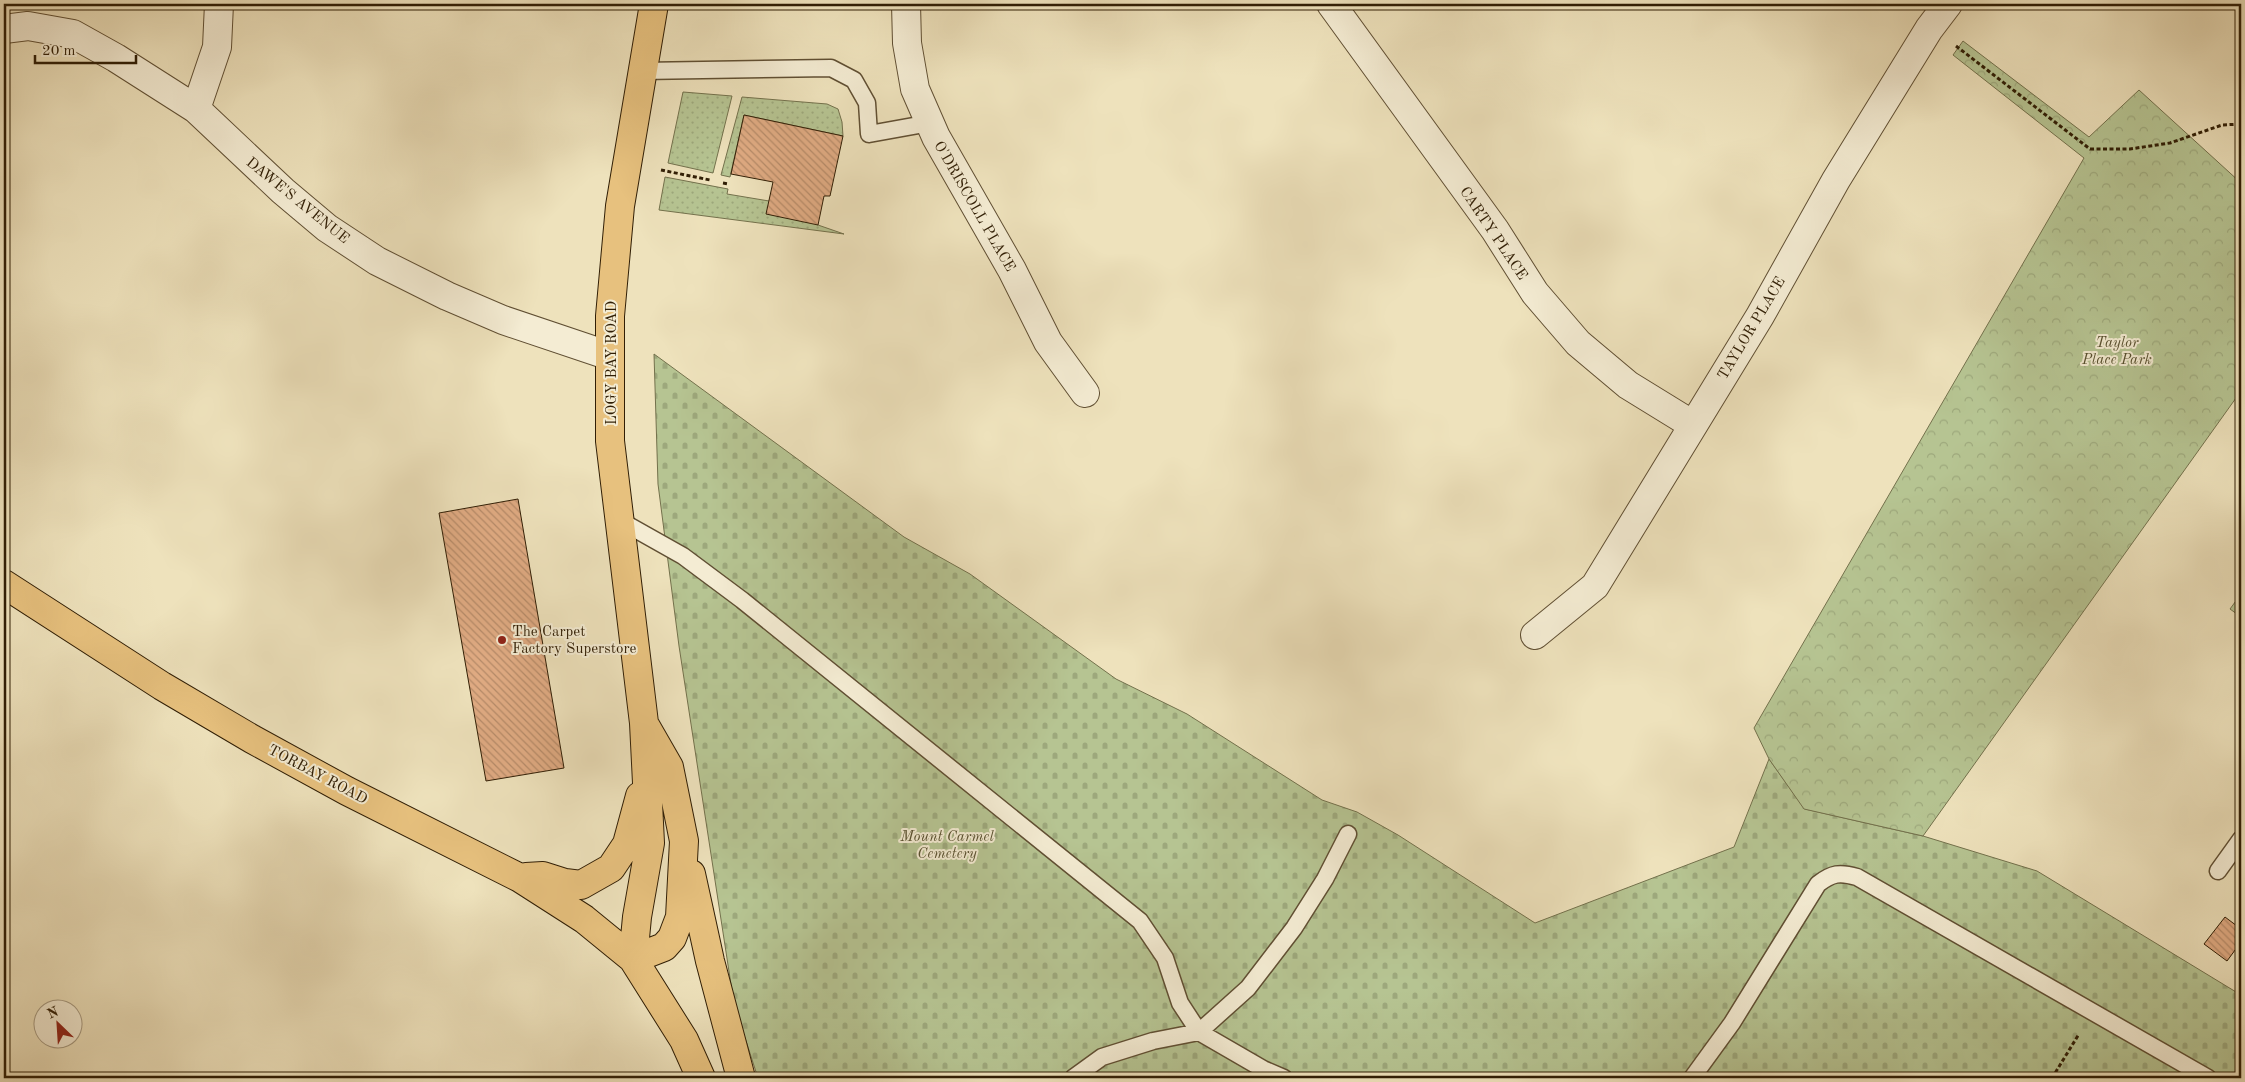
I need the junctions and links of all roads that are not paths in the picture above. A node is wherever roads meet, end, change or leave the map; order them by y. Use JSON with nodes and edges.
{"nodes":[{"id":1,"x":219,"y":4,"type":"edge"},
{"id":2,"x":654,"y":4,"type":"edge"},
{"id":3,"x":906,"y":4,"type":"edge"},
{"id":4,"x":1332,"y":4,"type":"edge"},
{"id":5,"x":1948,"y":4,"type":"edge"},
{"id":6,"x":4,"y":29,"type":"edge"},
{"id":7,"x":642,"y":71,"type":"junction"},
{"id":8,"x":196,"y":109,"type":"junction"},
{"id":9,"x":930,"y":123,"type":"junction"},
{"id":10,"x":610,"y":356,"type":"junction"},
{"id":11,"x":1085,"y":393,"type":"dead end"},
{"id":12,"x":1693,"y":425,"type":"junction"},
{"id":13,"x":619,"y":520,"type":"junction"},
{"id":14,"x":4,"y":584,"type":"edge"},
{"id":15,"x":1535,"y":635,"type":"dead end"},
{"id":16,"x":644,"y":723,"type":"junction"},
{"id":17,"x":646,"y":784,"type":"junction"},
{"id":18,"x":1348,"y":834,"type":"dead end"},
{"id":19,"x":2241,"y":839,"type":"edge"},
{"id":20,"x":684,"y":841,"type":"junction"},
{"id":21,"x":2218,"y":871,"type":"dead end"},
{"id":22,"x":520,"y":878,"type":"junction"},
{"id":23,"x":632,"y":959,"type":"junction"},
{"id":24,"x":1199,"y":1032,"type":"junction"},
{"id":25,"x":701,"y":1078,"type":"edge"},
{"id":26,"x":741,"y":1078,"type":"edge"},
{"id":27,"x":1073,"y":1078,"type":"edge"},
{"id":28,"x":1284,"y":1078,"type":"edge"},
{"id":29,"x":1692,"y":1078,"type":"edge"},
{"id":30,"x":2208,"y":1078,"type":"edge"}],
"edges":[{"from":1,"to":8,"type":"street"},
{"from":2,"to":7,"type":"main road","name":"LOGY BAY ROAD"},
{"from":3,"to":9,"type":"street","name":"O'DRISCOLL PLACE"},
{"from":4,"to":12,"type":"street","name":"CARTY PLACE"},
{"from":5,"to":12,"type":"street","name":"TAYLOR PLACE"},
{"from":6,"to":8,"type":"street","name":"DAWE'S AVENUE"},
{"from":7,"to":9,"type":"lane"},
{"from":7,"to":10,"type":"main road","name":"LOGY BAY ROAD"},
{"from":8,"to":10,"type":"street","name":"DAWE'S AVENUE"},
{"from":9,"to":11,"type":"street","name":"O'DRISCOLL PLACE"},
{"from":10,"to":13,"type":"main road","name":"LOGY BAY ROAD"},
{"from":12,"to":15,"type":"street","name":"TAYLOR PLACE"},
{"from":13,"to":16,"type":"main road","name":"LOGY BAY ROAD"},
{"from":13,"to":24,"type":"lane"},
{"from":14,"to":22,"type":"main road","name":"TORBAY ROAD"},
{"from":16,"to":17,"type":"main road","name":"LOGY BAY ROAD"},
{"from":16,"to":20,"type":"main road","name":"LOGY BAY ROAD"},
{"from":17,"to":22,"type":"main road"},
{"from":17,"to":23,"type":"main road","name":"LOGY BAY ROAD"},
{"from":18,"to":24,"type":"lane"},
{"from":19,"to":21,"type":"lane"},
{"from":20,"to":23,"type":"main road","name":"LOGY BAY ROAD"},
{"from":20,"to":26,"type":"main road"},
{"from":22,"to":23,"type":"main road","name":"TORBAY ROAD"},
{"from":23,"to":25,"type":"main road","name":"TORBAY ROAD"},
{"from":24,"to":27,"type":"lane"},
{"from":24,"to":28,"type":"lane"},
{"from":29,"to":30,"type":"lane"}]}
